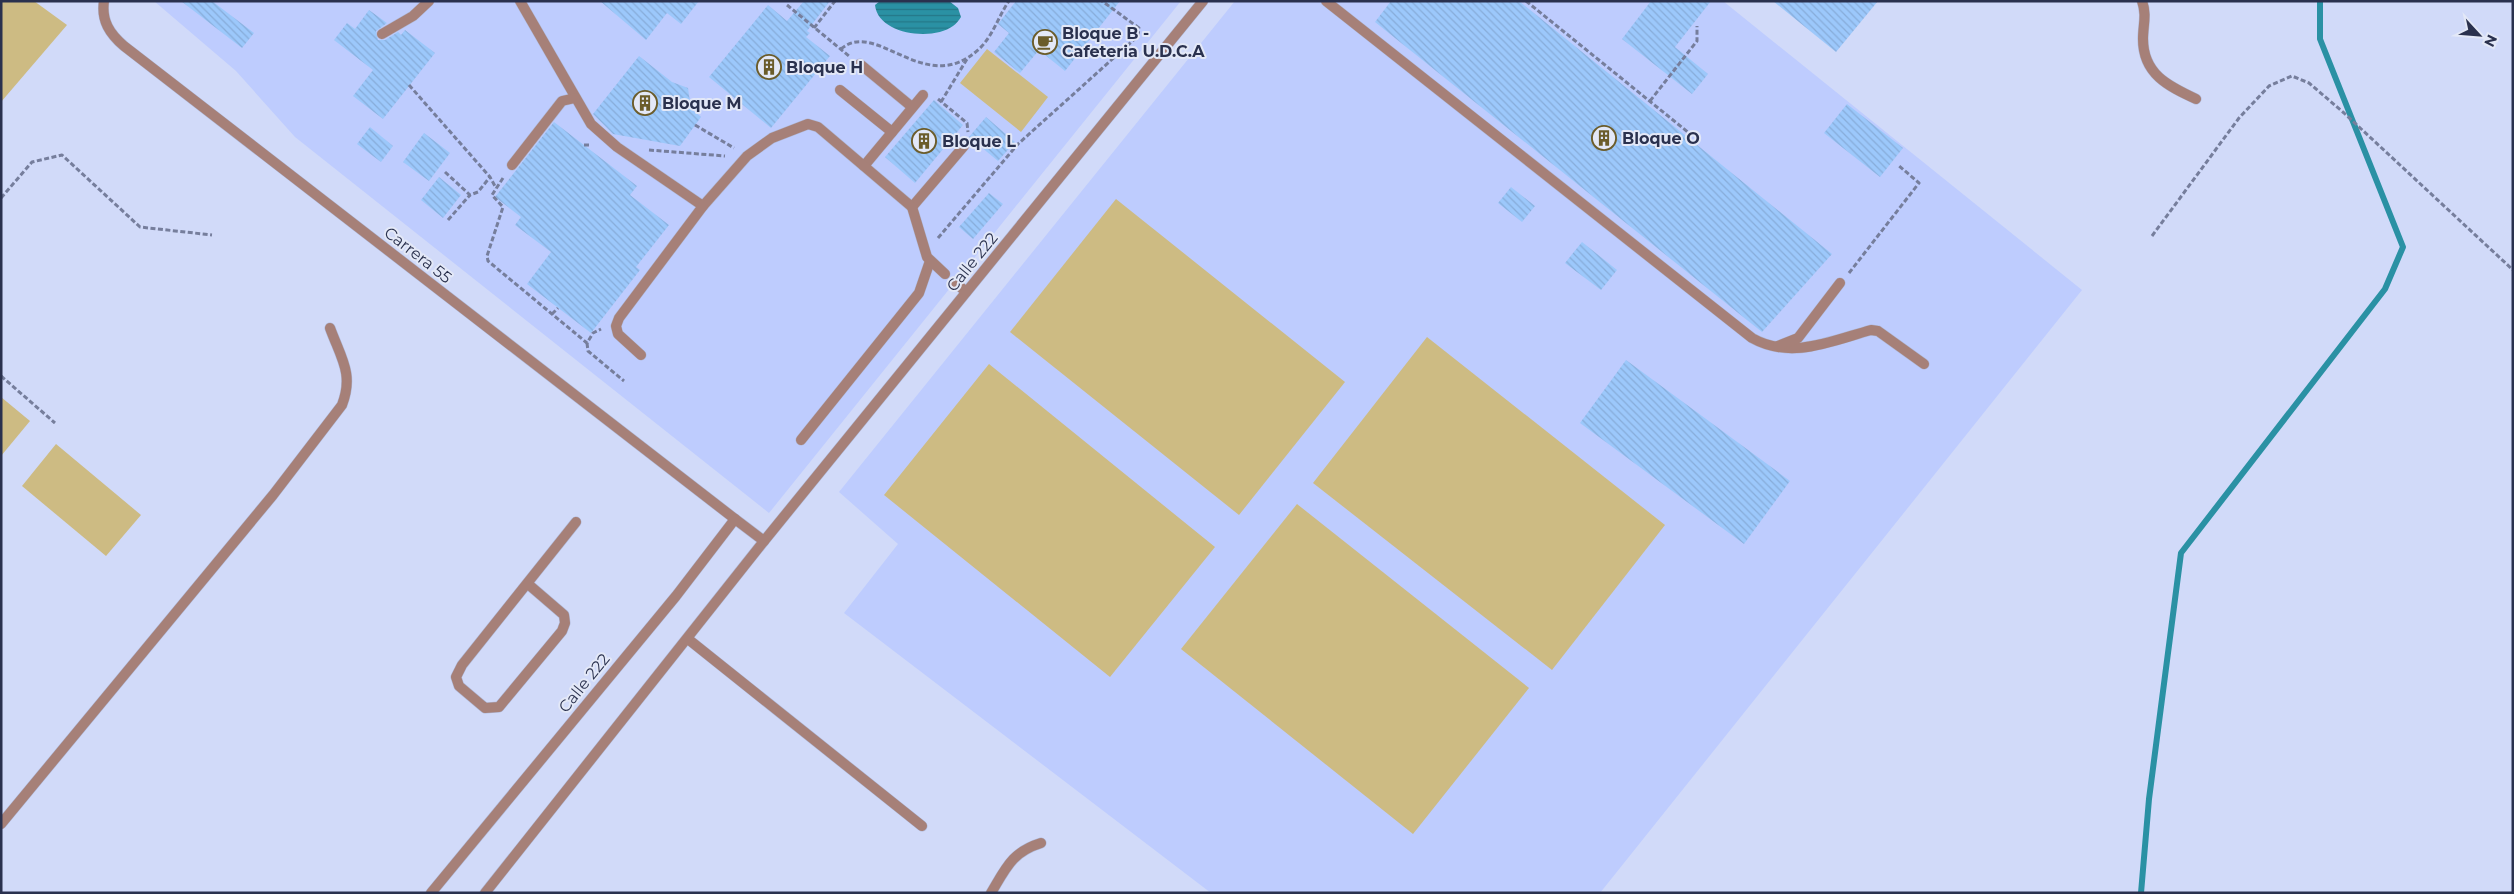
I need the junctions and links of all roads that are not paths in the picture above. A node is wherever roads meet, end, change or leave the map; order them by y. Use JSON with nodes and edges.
{"nodes":[{"id":1,"x":104,"y":1,"type":"edge"},
{"id":2,"x":428,"y":1,"type":"edge"},
{"id":3,"x":520,"y":1,"type":"edge"},
{"id":4,"x":1203,"y":1,"type":"edge"},
{"id":5,"x":2142,"y":1,"type":"edge"},
{"id":6,"x":1332,"y":3,"type":"edge"},
{"id":7,"x":382,"y":34,"type":"dead end"},
{"id":8,"x":860,"y":64,"type":"road end"},
{"id":9,"x":840,"y":90,"type":"dead end"},
{"id":10,"x":922,"y":95,"type":"road end"},
{"id":11,"x":575,"y":98,"type":"junction"},
{"id":12,"x":2196,"y":99,"type":"dead end"},
{"id":13,"x":912,"y":107,"type":"junction"},
{"id":14,"x":892,"y":132,"type":"junction"},
{"id":15,"x":964,"y":146,"type":"road end"},
{"id":16,"x":512,"y":165,"type":"road end"},
{"id":17,"x":864,"y":166,"type":"junction"},
{"id":18,"x":703,"y":206,"type":"junction"},
{"id":19,"x":912,"y":207,"type":"junction"},
{"id":20,"x":927,"y":257,"type":"junction"},
{"id":21,"x":945,"y":274,"type":"dead end"},
{"id":22,"x":955,"y":282,"type":"dead end"},
{"id":23,"x":1840,"y":283,"type":"road end"},
{"id":24,"x":966,"y":292,"type":"junction"},
{"id":25,"x":330,"y":328,"type":"dead end"},
{"id":26,"x":1772,"y":348,"type":"junction"},
{"id":27,"x":641,"y":355,"type":"dead end"},
{"id":28,"x":1924,"y":364,"type":"dead end"},
{"id":29,"x":801,"y":440,"type":"dead end"},
{"id":30,"x":736,"y":519,"type":"junction"},
{"id":31,"x":576,"y":522,"type":"dead end"},
{"id":32,"x":764,"y":541,"type":"junction"},
{"id":33,"x":528,"y":584,"type":"junction"},
{"id":34,"x":688,"y":639,"type":"junction"},
{"id":35,"x":1,"y":824,"type":"edge"},
{"id":36,"x":922,"y":826,"type":"dead end"},
{"id":37,"x":1041,"y":843,"type":"dead end"},
{"id":38,"x":432,"y":893,"type":"edge"},
{"id":39,"x":485,"y":893,"type":"edge"},
{"id":40,"x":991,"y":893,"type":"edge"}],
"edges":[{"from":1,"to":30,"type":"street","name":"Carrera 55"},
{"from":2,"to":7,"type":"street"},
{"from":3,"to":11,"type":"street"},
{"from":4,"to":24,"type":"street","name":"Calle 222"},
{"from":5,"to":12,"type":"street"},
{"from":6,"to":26,"type":"street"},
{"from":8,"to":13,"type":"street"},
{"from":9,"to":14,"type":"street"},
{"from":10,"to":13,"type":"street"},
{"from":11,"to":16,"type":"street"},
{"from":11,"to":18,"type":"street"},
{"from":13,"to":14,"type":"street"},
{"from":14,"to":17,"type":"street"},
{"from":15,"to":19,"type":"street"},
{"from":17,"to":18,"type":"street"},
{"from":17,"to":19,"type":"street"},
{"from":18,"to":27,"type":"street"},
{"from":19,"to":20,"type":"street"},
{"from":20,"to":21,"type":"street"},
{"from":20,"to":29,"type":"street"},
{"from":22,"to":24,"type":"street"},
{"from":23,"to":26,"type":"street"},
{"from":24,"to":32,"type":"street","name":"Calle 222"},
{"from":25,"to":35,"type":"street"},
{"from":26,"to":28,"type":"street"},
{"from":30,"to":32,"type":"street"},
{"from":30,"to":38,"type":"street","name":"Calle 222"},
{"from":31,"to":33,"type":"street"},
{"from":32,"to":34,"type":"street","name":"Calle 222"},
{"from":33,"to":33,"type":"street"},
{"from":34,"to":36,"type":"street"},
{"from":34,"to":39,"type":"street","name":"Calle 222"},
{"from":37,"to":40,"type":"street"}]}
